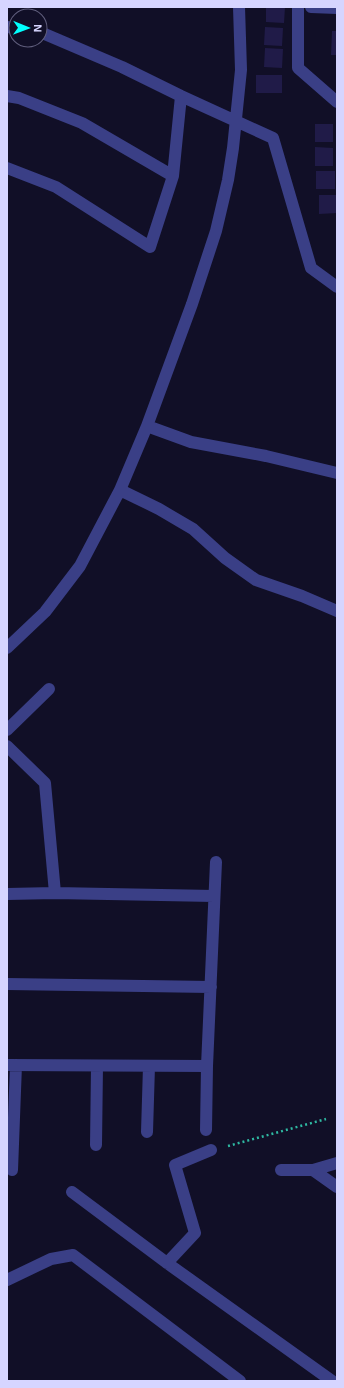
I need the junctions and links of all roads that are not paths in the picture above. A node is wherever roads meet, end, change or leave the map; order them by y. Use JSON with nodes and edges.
{"nodes":[{"id":1,"x":239,"y":7,"type":"edge"},
{"id":2,"x":298,"y":7,"type":"edge"},
{"id":3,"x":311,"y":7,"type":"edge"},
{"id":4,"x":337,"y":8,"type":"edge"},
{"id":5,"x":48,"y":35,"type":"edge"},
{"id":6,"x":7,"y":96,"type":"edge"},
{"id":7,"x":181,"y":96,"type":"junction"},
{"id":8,"x":337,"y":102,"type":"edge"},
{"id":9,"x":237,"y":121,"type":"junction"},
{"id":10,"x":7,"y":168,"type":"edge"},
{"id":11,"x":173,"y":176,"type":"junction"},
{"id":12,"x":337,"y":287,"type":"edge"},
{"id":13,"x":147,"y":426,"type":"junction"},
{"id":14,"x":337,"y":473,"type":"edge"},
{"id":15,"x":120,"y":490,"type":"junction"},
{"id":16,"x":337,"y":611,"type":"edge"},
{"id":17,"x":7,"y":648,"type":"edge"},
{"id":18,"x":49,"y":689,"type":"dead end"},
{"id":19,"x":7,"y":730,"type":"edge"},
{"id":20,"x":7,"y":746,"type":"edge"},
{"id":21,"x":216,"y":862,"type":"dead end"},
{"id":22,"x":55,"y":893,"type":"junction"},
{"id":23,"x":7,"y":894,"type":"edge"},
{"id":24,"x":214,"y":896,"type":"junction"},
{"id":25,"x":7,"y":984,"type":"edge"},
{"id":26,"x":211,"y":987,"type":"junction"},
{"id":27,"x":11,"y":1065,"type":"edge"},
{"id":28,"x":98,"y":1066,"type":"junction"},
{"id":29,"x":149,"y":1066,"type":"junction"},
{"id":30,"x":207,"y":1066,"type":"junction"},
{"id":31,"x":206,"y":1130,"type":"dead end"},
{"id":32,"x":147,"y":1132,"type":"dead end"},
{"id":33,"x":96,"y":1145,"type":"dead end"},
{"id":34,"x":211,"y":1150,"type":"road end"},
{"id":35,"x":337,"y":1163,"type":"edge"},
{"id":36,"x":12,"y":1170,"type":"dead end"},
{"id":37,"x":281,"y":1170,"type":"dead end"},
{"id":38,"x":313,"y":1170,"type":"junction"},
{"id":39,"x":337,"y":1187,"type":"edge"},
{"id":40,"x":72,"y":1192,"type":"dead end"},
{"id":41,"x":168,"y":1263,"type":"junction"},
{"id":42,"x":7,"y":1280,"type":"edge"},
{"id":43,"x":240,"y":1381,"type":"edge"},
{"id":44,"x":332,"y":1381,"type":"edge"}],
"edges":[{"from":1,"to":9,"type":"street"},
{"from":2,"to":8,"type":"street"},
{"from":3,"to":4,"type":"street"},
{"from":5,"to":7,"type":"street"},
{"from":6,"to":11,"type":"street"},
{"from":7,"to":9,"type":"street"},
{"from":7,"to":11,"type":"street"},
{"from":9,"to":12,"type":"street"},
{"from":9,"to":13,"type":"street"},
{"from":10,"to":11,"type":"street"},
{"from":13,"to":14,"type":"street"},
{"from":13,"to":15,"type":"street"},
{"from":15,"to":16,"type":"street"},
{"from":15,"to":17,"type":"street"},
{"from":18,"to":19,"type":"street"},
{"from":20,"to":22,"type":"street"},
{"from":21,"to":24,"type":"street"},
{"from":22,"to":23,"type":"street"},
{"from":22,"to":24,"type":"street"},
{"from":24,"to":26,"type":"street"},
{"from":25,"to":26,"type":"street"},
{"from":26,"to":30,"type":"street"},
{"from":27,"to":28,"type":"street"},
{"from":27,"to":36,"type":"street"},
{"from":28,"to":29,"type":"street"},
{"from":28,"to":33,"type":"street"},
{"from":29,"to":30,"type":"street"},
{"from":29,"to":32,"type":"street"},
{"from":30,"to":31,"type":"street"},
{"from":34,"to":41,"type":"street"},
{"from":35,"to":38,"type":"street"},
{"from":37,"to":38,"type":"street"},
{"from":38,"to":39,"type":"street"},
{"from":40,"to":41,"type":"street"},
{"from":41,"to":44,"type":"street"},
{"from":42,"to":43,"type":"street"}]}
